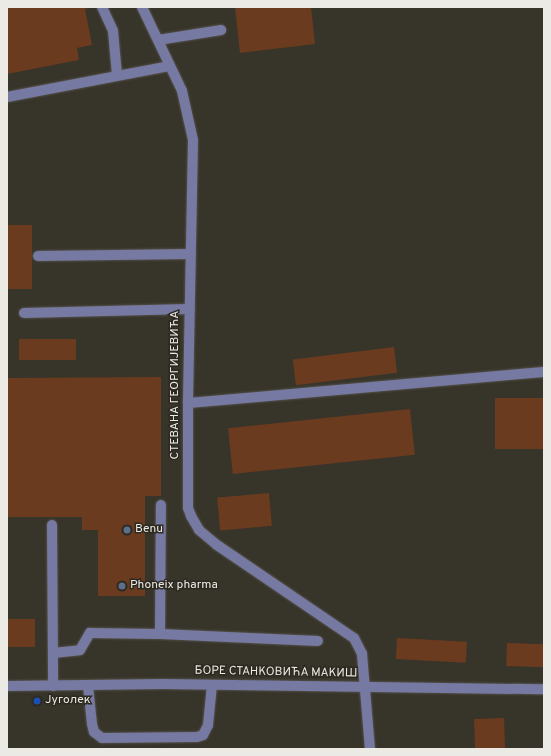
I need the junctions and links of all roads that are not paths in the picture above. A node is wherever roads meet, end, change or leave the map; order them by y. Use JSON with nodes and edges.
{"nodes":[{"id":1,"x":102,"y":7,"type":"edge"},
{"id":2,"x":142,"y":7,"type":"edge"},
{"id":3,"x":221,"y":30,"type":"dead end"},
{"id":4,"x":158,"y":40,"type":"junction"},
{"id":5,"x":169,"y":66,"type":"junction"},
{"id":6,"x":117,"y":75,"type":"junction"},
{"id":7,"x":7,"y":97,"type":"edge"},
{"id":8,"x":190,"y":254,"type":"junction"},
{"id":9,"x":38,"y":256,"type":"dead end"},
{"id":10,"x":189,"y":309,"type":"junction"},
{"id":11,"x":24,"y":313,"type":"dead end"},
{"id":12,"x":544,"y":372,"type":"edge"},
{"id":13,"x":188,"y":403,"type":"junction"},
{"id":14,"x":161,"y":505,"type":"dead end"},
{"id":15,"x":52,"y":525,"type":"dead end"},
{"id":16,"x":160,"y":634,"type":"junction"},
{"id":17,"x":318,"y":641,"type":"dead end"},
{"id":18,"x":53,"y":653,"type":"junction"},
{"id":19,"x":212,"y":685,"type":"junction"},
{"id":20,"x":7,"y":686,"type":"edge"},
{"id":21,"x":53,"y":686,"type":"junction"},
{"id":22,"x":88,"y":686,"type":"junction"},
{"id":23,"x":367,"y":688,"type":"junction"},
{"id":24,"x":544,"y":689,"type":"edge"},
{"id":25,"x":370,"y":749,"type":"edge"}],
"edges":[{"from":1,"to":6,"type":"street"},
{"from":2,"to":4,"type":"street","name":"СТЕВАНА ГЕОРГИЈЕВИЋА"},
{"from":3,"to":4,"type":"street"},
{"from":4,"to":5,"type":"street","name":"СТЕВАНА ГЕОРГИЈЕВИЋА"},
{"from":5,"to":6,"type":"street"},
{"from":5,"to":8,"type":"street","name":"СТЕВАНА ГЕОРГИЈЕВИЋА"},
{"from":6,"to":7,"type":"street"},
{"from":8,"to":9,"type":"street"},
{"from":8,"to":10,"type":"street","name":"СТЕВАНА ГЕОРГИЈЕВИЋА"},
{"from":10,"to":11,"type":"street"},
{"from":10,"to":13,"type":"street","name":"СТЕВАНА ГЕОРГИЈЕВИЋА"},
{"from":12,"to":13,"type":"street"},
{"from":13,"to":23,"type":"street","name":"СТЕВАНА ГЕОРГИЈЕВИЋА"},
{"from":14,"to":16,"type":"street"},
{"from":15,"to":18,"type":"street"},
{"from":16,"to":17,"type":"street"},
{"from":16,"to":18,"type":"street"},
{"from":18,"to":21,"type":"street"},
{"from":19,"to":22,"type":"street","name":"БОРЕ СТАНКОВИЋА МАКИШ"},
{"from":19,"to":22,"type":"street"},
{"from":19,"to":23,"type":"street","name":"БОРЕ СТАНКОВИЋА МАКИШ"},
{"from":20,"to":21,"type":"street","name":"БОРЕ СТАНКОВИЋА МАКИШ"},
{"from":21,"to":22,"type":"street","name":"БОРЕ СТАНКОВИЋА МАКИШ"},
{"from":23,"to":24,"type":"street","name":"БОРЕ СТАНКОВИЋА МАКИШ"},
{"from":23,"to":25,"type":"street","name":"СТЕВАНА ГЕОРГИЈЕВИЋА"}]}
